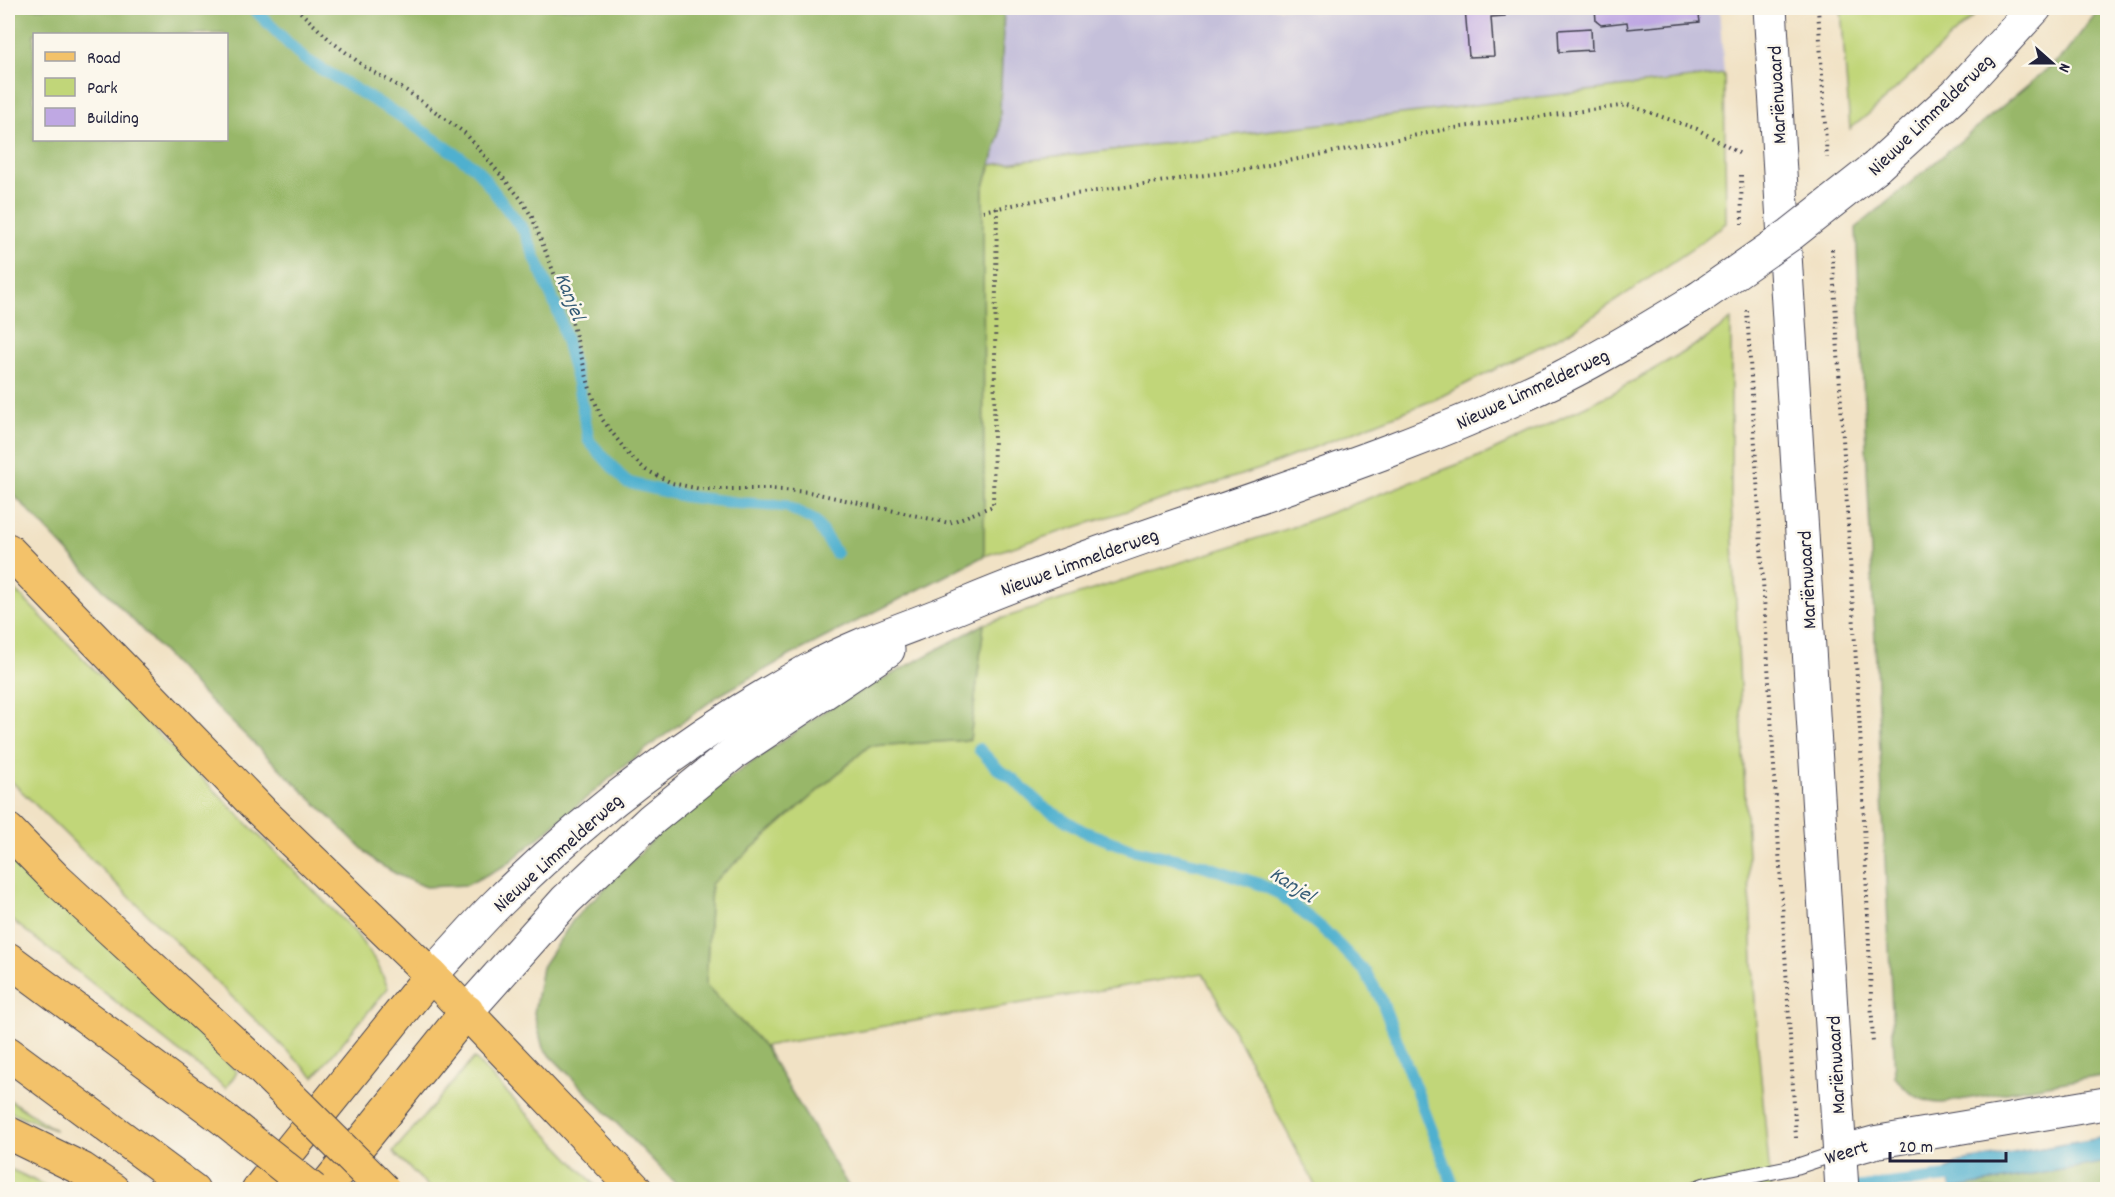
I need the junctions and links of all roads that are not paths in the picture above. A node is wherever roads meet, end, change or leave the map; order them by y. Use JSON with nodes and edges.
{"nodes":[{"id":1,"x":1770,"y":8,"type":"edge"},
{"id":2,"x":2035,"y":8,"type":"edge"},
{"id":3,"x":8,"y":549,"type":"edge"},
{"id":4,"x":939,"y":615,"type":"junction"},
{"id":5,"x":8,"y":830,"type":"edge"},
{"id":6,"x":8,"y":959,"type":"edge"},
{"id":7,"x":431,"y":975,"type":"junction"},
{"id":8,"x":468,"y":1011,"type":"junction"},
{"id":9,"x":8,"y":1053,"type":"edge"},
{"id":10,"x":2108,"y":1103,"type":"edge"},
{"id":11,"x":8,"y":1133,"type":"edge"},
{"id":12,"x":1840,"y":1152,"type":"junction"},
{"id":13,"x":188,"y":1185,"type":"edge"},
{"id":14,"x":113,"y":1190,"type":"edge"},
{"id":15,"x":258,"y":1190,"type":"edge"},
{"id":16,"x":313,"y":1190,"type":"edge"},
{"id":17,"x":323,"y":1190,"type":"edge"},
{"id":18,"x":384,"y":1190,"type":"edge"},
{"id":19,"x":636,"y":1190,"type":"edge"},
{"id":20,"x":1692,"y":1190,"type":"edge"},
{"id":21,"x":1842,"y":1190,"type":"edge"}],
"edges":[{"from":1,"to":12,"type":"street","name":"Mariënwaard"},
{"from":2,"to":4,"type":"street","name":"Nieuwe Limmelderweg","bridge":true},
{"from":3,"to":7,"type":"main road"},
{"from":4,"to":7,"type":"street","name":"Nieuwe Limmelderweg"},
{"from":4,"to":8,"type":"street","name":"Nieuwe Limmelderweg"},
{"from":5,"to":18,"type":"main road","bridge":true},
{"from":6,"to":16,"type":"main road","bridge":true},
{"from":7,"to":8,"type":"main road"},
{"from":7,"to":15,"type":"main road","name":"Nieuwe Limmelderweg"},
{"from":8,"to":17,"type":"main road","name":"Nieuwe Limmelderweg"},
{"from":8,"to":19,"type":"main road"},
{"from":9,"to":13,"type":"main road"},
{"from":10,"to":12,"type":"street","name":"Weert"},
{"from":11,"to":14,"type":"main road"},
{"from":12,"to":20,"type":"lane","name":"Weert"},
{"from":12,"to":21,"type":"street","name":"Mariënwaard"}]}
